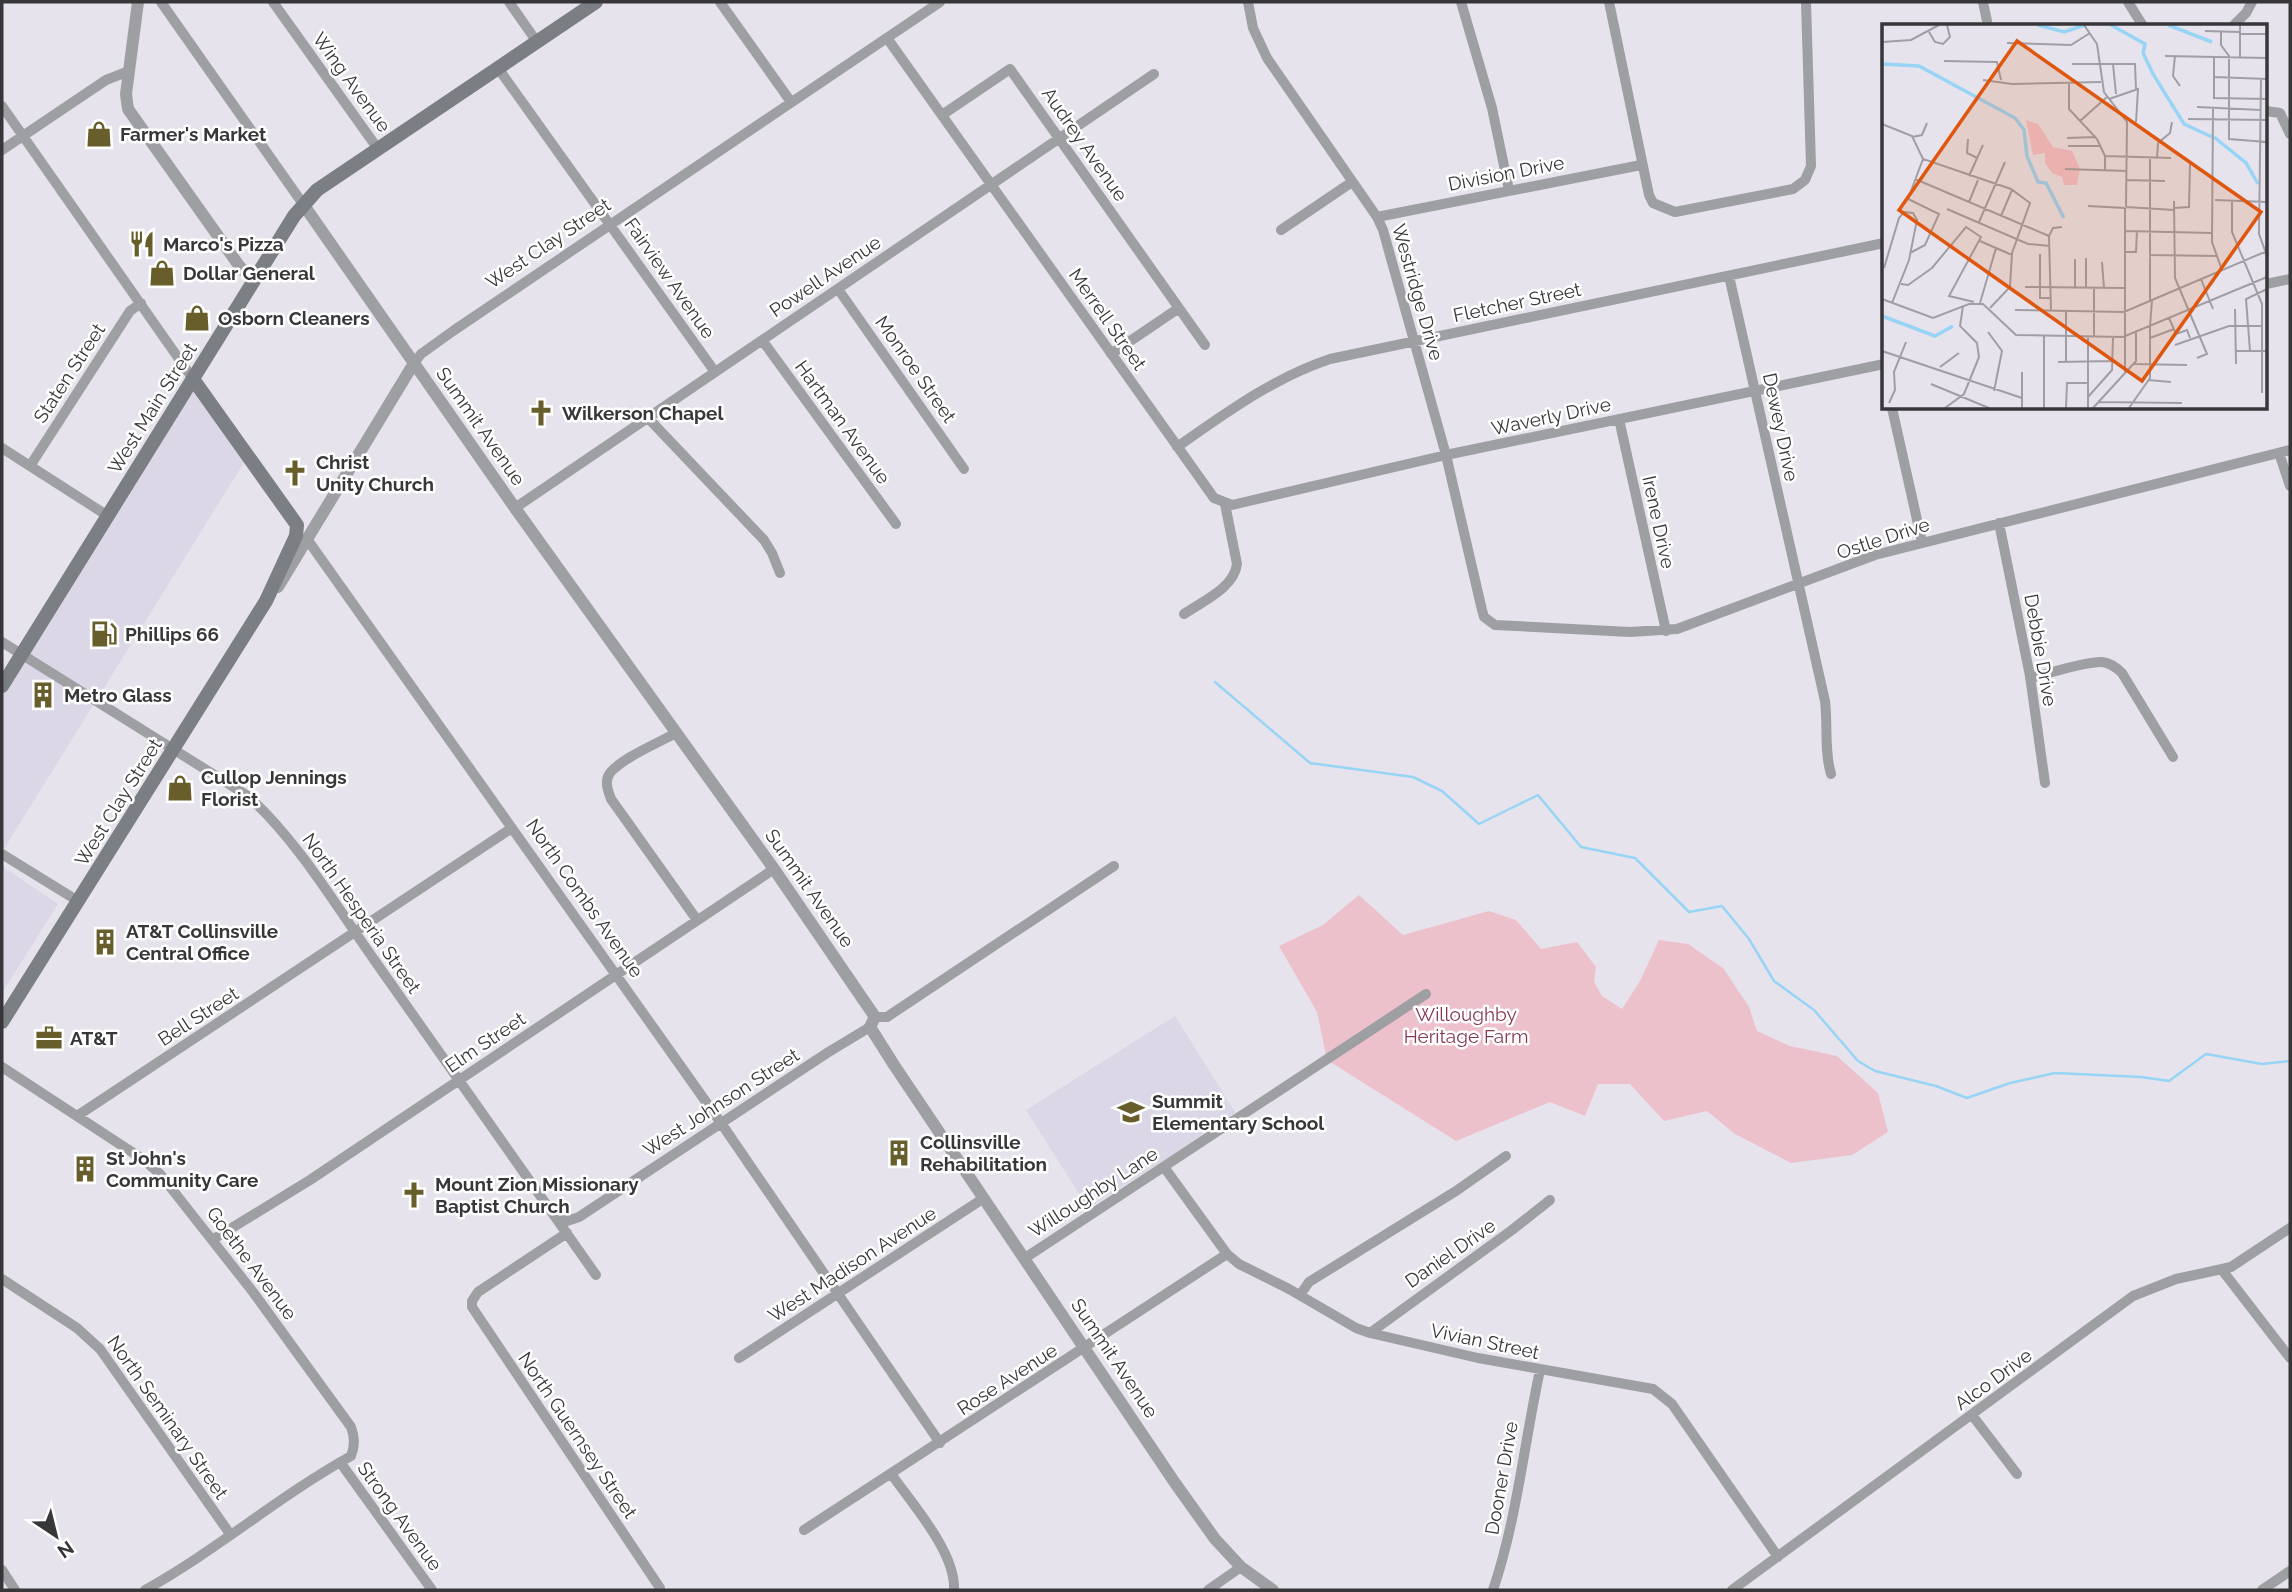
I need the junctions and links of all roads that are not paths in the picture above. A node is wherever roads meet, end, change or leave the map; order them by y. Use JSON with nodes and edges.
{"nodes":[{"id":1,"x":138,"y":2,"type":"edge"},
{"id":2,"x":161,"y":2,"type":"edge"},
{"id":3,"x":273,"y":2,"type":"edge"},
{"id":4,"x":509,"y":2,"type":"edge"},
{"id":5,"x":596,"y":2,"type":"edge"},
{"id":6,"x":720,"y":2,"type":"edge"},
{"id":7,"x":940,"y":2,"type":"edge"},
{"id":8,"x":1248,"y":2,"type":"edge"},
{"id":9,"x":1461,"y":2,"type":"edge"},
{"id":10,"x":1609,"y":2,"type":"edge"},
{"id":11,"x":1806,"y":2,"type":"edge"},
{"id":12,"x":1983,"y":2,"type":"edge"},
{"id":13,"x":2128,"y":2,"type":"edge"},
{"id":14,"x":2252,"y":2,"type":"edge"},
{"id":15,"x":1988,"y":24,"type":"edge"},
{"id":16,"x":2142,"y":24,"type":"edge"},
{"id":17,"x":2235,"y":24,"type":"edge"},
{"id":18,"x":887,"y":38,"type":"junction"},
{"id":19,"x":537,"y":42,"type":"junction"},
{"id":20,"x":498,"y":68,"type":"junction"},
{"id":21,"x":130,"y":71,"type":"junction"},
{"id":22,"x":1154,"y":74,"type":"dead end"},
{"id":23,"x":791,"y":102,"type":"junction"},
{"id":24,"x":2,"y":106,"type":"edge"},
{"id":25,"x":2268,"y":111,"type":"edge"},
{"id":26,"x":942,"y":115,"type":"junction"},
{"id":27,"x":2290,"y":134,"type":"edge"},
{"id":28,"x":23,"y":136,"type":"junction"},
{"id":29,"x":1059,"y":138,"type":"junction"},
{"id":30,"x":378,"y":149,"type":"junction"},
{"id":31,"x":2,"y":150,"type":"edge"},
{"id":32,"x":1642,"y":165,"type":"junction"},
{"id":33,"x":1352,"y":182,"type":"junction"},
{"id":34,"x":991,"y":185,"type":"junction"},
{"id":35,"x":1509,"y":190,"type":"junction"},
{"id":36,"x":303,"y":204,"type":"junction"},
{"id":37,"x":1377,"y":217,"type":"junction"},
{"id":38,"x":610,"y":224,"type":"junction"},
{"id":39,"x":1281,"y":230,"type":"dead end"},
{"id":40,"x":1882,"y":243,"type":"edge"},
{"id":41,"x":1729,"y":276,"type":"junction"},
{"id":42,"x":2290,"y":279,"type":"edge"},
{"id":43,"x":254,"y":280,"type":"junction"},
{"id":44,"x":2268,"y":284,"type":"edge"},
{"id":45,"x":838,"y":289,"type":"junction"},
{"id":46,"x":141,"y":303,"type":"junction"},
{"id":47,"x":1179,"y":308,"type":"junction"},
{"id":48,"x":762,"y":340,"type":"junction"},
{"id":49,"x":1414,"y":341,"type":"junction"},
{"id":50,"x":1205,"y":345,"type":"dead end"},
{"id":51,"x":1111,"y":354,"type":"junction"},
{"id":52,"x":414,"y":363,"type":"junction"},
{"id":53,"x":1882,"y":368,"type":"edge"},
{"id":54,"x":715,"y":372,"type":"junction"},
{"id":55,"x":193,"y":379,"type":"junction"},
{"id":56,"x":1755,"y":391,"type":"junction"},
{"id":57,"x":1892,"y":410,"type":"edge"},
{"id":58,"x":648,"y":418,"type":"junction"},
{"id":59,"x":1619,"y":419,"type":"junction"},
{"id":60,"x":1177,"y":447,"type":"junction"},
{"id":61,"x":2,"y":448,"type":"edge"},
{"id":62,"x":2290,"y":450,"type":"edge"},
{"id":63,"x":2279,"y":453,"type":"junction"},
{"id":64,"x":1446,"y":455,"type":"junction"},
{"id":65,"x":30,"y":466,"type":"junction"},
{"id":66,"x":964,"y":469,"type":"dead end"},
{"id":67,"x":2290,"y":486,"type":"edge"},
{"id":68,"x":1225,"y":504,"type":"junction"},
{"id":69,"x":515,"y":508,"type":"junction"},
{"id":70,"x":108,"y":516,"type":"junction"},
{"id":71,"x":1999,"y":523,"type":"junction"},
{"id":72,"x":896,"y":524,"type":"dead end"},
{"id":73,"x":297,"y":525,"type":"junction"},
{"id":74,"x":307,"y":539,"type":"junction"},
{"id":75,"x":1923,"y":542,"type":"junction"},
{"id":76,"x":779,"y":573,"type":"dead end"},
{"id":77,"x":1799,"y":585,"type":"junction"},
{"id":78,"x":266,"y":601,"type":"junction"},
{"id":79,"x":1184,"y":614,"type":"dead end"},
{"id":80,"x":1488,"y":621,"type":"joint"},
{"id":81,"x":1666,"y":631,"type":"junction"},
{"id":82,"x":2,"y":642,"type":"edge"},
{"id":83,"x":22,"y":654,"type":"junction"},
{"id":84,"x":2030,"y":678,"type":"junction"},
{"id":85,"x":2,"y":686,"type":"edge"},
{"id":86,"x":676,"y":733,"type":"junction"},
{"id":87,"x":175,"y":749,"type":"junction"},
{"id":88,"x":2173,"y":757,"type":"dead end"},
{"id":89,"x":1831,"y":774,"type":"dead end"},
{"id":90,"x":2045,"y":783,"type":"dead end"},
{"id":91,"x":512,"y":828,"type":"junction"},
{"id":92,"x":2,"y":853,"type":"edge"},
{"id":93,"x":1114,"y":866,"type":"dead end"},
{"id":94,"x":774,"y":869,"type":"junction"},
{"id":95,"x":79,"y":901,"type":"junction"},
{"id":96,"x":697,"y":920,"type":"junction"},
{"id":97,"x":355,"y":933,"type":"junction"},
{"id":98,"x":617,"y":975,"type":"junction"},
{"id":99,"x":1426,"y":994,"type":"dead end"},
{"id":100,"x":2,"y":1022,"type":"edge"},
{"id":101,"x":872,"y":1022,"type":"junction"},
{"id":102,"x":2,"y":1067,"type":"edge"},
{"id":103,"x":460,"y":1081,"type":"junction"},
{"id":104,"x":77,"y":1116,"type":"junction"},
{"id":105,"x":721,"y":1123,"type":"junction"},
{"id":106,"x":1506,"y":1156,"type":"dead end"},
{"id":107,"x":1164,"y":1167,"type":"junction"},
{"id":108,"x":984,"y":1198,"type":"junction"},
{"id":109,"x":1550,"y":1200,"type":"dead end"},
{"id":110,"x":555,"y":1217,"type":"junction"},
{"id":111,"x":2290,"y":1228,"type":"edge"},
{"id":112,"x":567,"y":1233,"type":"junction"},
{"id":113,"x":212,"y":1240,"type":"junction"},
{"id":114,"x":1227,"y":1254,"type":"junction"},
{"id":115,"x":1025,"y":1258,"type":"junction"},
{"id":116,"x":2221,"y":1270,"type":"junction"},
{"id":117,"x":596,"y":1275,"type":"dead end"},
{"id":118,"x":2,"y":1279,"type":"edge"},
{"id":119,"x":837,"y":1294,"type":"junction"},
{"id":120,"x":1300,"y":1295,"type":"junction"},
{"id":121,"x":1370,"y":1333,"type":"junction"},
{"id":122,"x":1085,"y":1348,"type":"junction"},
{"id":123,"x":739,"y":1358,"type":"dead end"},
{"id":124,"x":2290,"y":1358,"type":"edge"},
{"id":125,"x":1540,"y":1370,"type":"junction"},
{"id":126,"x":1972,"y":1415,"type":"junction"},
{"id":127,"x":940,"y":1443,"type":"junction"},
{"id":128,"x":340,"y":1462,"type":"junction"},
{"id":129,"x":2017,"y":1474,"type":"dead end"},
{"id":130,"x":892,"y":1475,"type":"junction"},
{"id":131,"x":804,"y":1530,"type":"dead end"},
{"id":132,"x":230,"y":1534,"type":"junction"},
{"id":133,"x":1778,"y":1557,"type":"junction"},
{"id":134,"x":1241,"y":1567,"type":"junction"},
{"id":135,"x":2,"y":1570,"type":"edge"},
{"id":136,"x":2289,"y":1574,"type":"edge"},
{"id":137,"x":660,"y":1588,"type":"dead end"},
{"id":138,"x":15,"y":1590,"type":"edge"},
{"id":139,"x":145,"y":1590,"type":"edge"},
{"id":140,"x":432,"y":1590,"type":"edge"},
{"id":141,"x":954,"y":1590,"type":"edge"},
{"id":142,"x":1208,"y":1590,"type":"edge"},
{"id":143,"x":1273,"y":1590,"type":"edge"},
{"id":144,"x":1493,"y":1590,"type":"edge"},
{"id":145,"x":1732,"y":1590,"type":"edge"},
{"id":146,"x":2262,"y":1590,"type":"edge"}],
"edges":[{"from":1,"to":21,"type":"street"},
{"from":2,"to":36,"type":"street"},
{"from":3,"to":30,"type":"street","name":"Wing Avenue"},
{"from":4,"to":19,"type":"street"},
{"from":5,"to":19,"type":"main road","name":"West Main Street"},
{"from":6,"to":23,"type":"street"},
{"from":7,"to":18,"type":"street","name":"West Clay Street"},
{"from":8,"to":33,"type":"street","name":"Westridge Drive"},
{"from":9,"to":35,"type":"street"},
{"from":10,"to":32,"type":"street"},
{"from":11,"to":32,"type":"street"},
{"from":12,"to":15,"type":"street"},
{"from":13,"to":16,"type":"street"},
{"from":14,"to":17,"type":"street"},
{"from":18,"to":23,"type":"street","name":"West Clay Street"},
{"from":18,"to":26,"type":"street","name":"Merrell Street"},
{"from":19,"to":20,"type":"main road","name":"West Main Street"},
{"from":20,"to":30,"type":"main road","name":"West Main Street"},
{"from":20,"to":38,"type":"street","name":"Fairview Avenue"},
{"from":21,"to":28,"type":"street"},
{"from":21,"to":43,"type":"street"},
{"from":22,"to":29,"type":"street","name":"Powell Avenue"},
{"from":23,"to":38,"type":"street","name":"West Clay Street"},
{"from":24,"to":28,"type":"street"},
{"from":25,"to":27,"type":"street"},
{"from":26,"to":29,"type":"street","name":"Audrey Avenue"},
{"from":26,"to":34,"type":"street","name":"Merrell Street"},
{"from":28,"to":31,"type":"street"},
{"from":28,"to":46,"type":"street"},
{"from":29,"to":34,"type":"street","name":"Powell Avenue"},
{"from":29,"to":47,"type":"street","name":"Audrey Avenue"},
{"from":30,"to":36,"type":"main road","name":"West Main Street"},
{"from":32,"to":35,"type":"street","name":"Division Drive"},
{"from":33,"to":37,"type":"street","name":"Westridge Drive"},
{"from":33,"to":39,"type":"street"},
{"from":34,"to":45,"type":"street","name":"Powell Avenue"},
{"from":34,"to":51,"type":"street","name":"Merrell Street"},
{"from":35,"to":37,"type":"street","name":"Division Drive"},
{"from":36,"to":43,"type":"main road","name":"West Main Street"},
{"from":36,"to":52,"type":"street","name":"Summit Avenue"},
{"from":37,"to":49,"type":"street","name":"Westridge Drive"},
{"from":38,"to":52,"type":"street","name":"West Clay Street"},
{"from":38,"to":54,"type":"street","name":"Fairview Avenue"},
{"from":40,"to":41,"type":"street","name":"Fletcher Street"},
{"from":41,"to":49,"type":"street","name":"Fletcher Street"},
{"from":41,"to":56,"type":"street","name":"Dewey Drive"},
{"from":42,"to":44,"type":"street"},
{"from":43,"to":55,"type":"main road","name":"West Main Street"},
{"from":45,"to":48,"type":"street","name":"Powell Avenue"},
{"from":45,"to":66,"type":"street","name":"Monroe Street"},
{"from":46,"to":55,"type":"street"},
{"from":46,"to":65,"type":"street","name":"Staten Street"},
{"from":47,"to":50,"type":"street","name":"Audrey Avenue"},
{"from":47,"to":51,"type":"street"},
{"from":48,"to":54,"type":"street","name":"Powell Avenue"},
{"from":48,"to":72,"type":"street","name":"Hartman Avenue"},
{"from":49,"to":60,"type":"street","name":"Fletcher Street"},
{"from":49,"to":64,"type":"street","name":"Westridge Drive"},
{"from":51,"to":60,"type":"street","name":"Merrell Street"},
{"from":52,"to":69,"type":"street","name":"Summit Avenue"},
{"from":52,"to":74,"type":"street","name":"West Clay Street"},
{"from":53,"to":56,"type":"street","name":"Waverly Drive"},
{"from":54,"to":58,"type":"street","name":"Powell Avenue"},
{"from":55,"to":70,"type":"main road","name":"West Main Street"},
{"from":55,"to":73,"type":"main road","name":"North Combs Avenue"},
{"from":56,"to":59,"type":"street","name":"Waverly Drive"},
{"from":56,"to":77,"type":"street","name":"Dewey Drive"},
{"from":57,"to":75,"type":"street"},
{"from":58,"to":69,"type":"street","name":"Powell Avenue"},
{"from":58,"to":76,"type":"street"},
{"from":59,"to":64,"type":"street","name":"Waverly Drive"},
{"from":59,"to":81,"type":"street","name":"Irene Drive"},
{"from":60,"to":68,"type":"street","name":"Merrell Street"},
{"from":61,"to":65,"type":"street"},
{"from":62,"to":63,"type":"street","name":"Ostle Drive"},
{"from":63,"to":67,"type":"street"},
{"from":63,"to":71,"type":"street","name":"Ostle Drive"},
{"from":64,"to":68,"type":"street","name":"Waverly Drive"},
{"from":64,"to":80,"type":"street","name":"Westridge Drive"},
{"from":65,"to":70,"type":"street"},
{"from":68,"to":79,"type":"street"},
{"from":69,"to":86,"type":"street","name":"Summit Avenue"},
{"from":70,"to":83,"type":"main road","name":"West Main Street"},
{"from":71,"to":75,"type":"street","name":"Ostle Drive"},
{"from":71,"to":84,"type":"street","name":"Debbie Drive"},
{"from":73,"to":74,"type":"street","name":"North Combs Avenue"},
{"from":73,"to":78,"type":"main road","name":"West Clay Street"},
{"from":74,"to":78,"type":"street","name":"West Clay Street"},
{"from":74,"to":91,"type":"street","name":"North Combs Avenue"},
{"from":75,"to":77,"type":"street","name":"Ostle Drive"},
{"from":77,"to":81,"type":"street","name":"Ostle Drive"},
{"from":77,"to":89,"type":"street","name":"Dewey Drive"},
{"from":78,"to":87,"type":"main road","name":"West Clay Street"},
{"from":80,"to":81,"type":"street","name":"Ostle Drive"},
{"from":82,"to":83,"type":"street","name":"North Hesperia Street"},
{"from":83,"to":85,"type":"main road","name":"West Main Street"},
{"from":83,"to":87,"type":"street","name":"North Hesperia Street"},
{"from":84,"to":88,"type":"street"},
{"from":84,"to":90,"type":"street","name":"Debbie Drive"},
{"from":86,"to":94,"type":"street","name":"Summit Avenue"},
{"from":86,"to":96,"type":"street"},
{"from":87,"to":95,"type":"main road","name":"West Clay Street"},
{"from":87,"to":97,"type":"street","name":"North Hesperia Street"},
{"from":91,"to":97,"type":"street","name":"Bell Street"},
{"from":91,"to":98,"type":"street","name":"North Combs Avenue"},
{"from":92,"to":95,"type":"street"},
{"from":93,"to":101,"type":"street","name":"West Johnson Street"},
{"from":94,"to":96,"type":"street","name":"Elm Street"},
{"from":94,"to":101,"type":"street","name":"Summit Avenue"},
{"from":95,"to":100,"type":"main road","name":"West Clay Street"},
{"from":96,"to":98,"type":"street","name":"Elm Street"},
{"from":97,"to":103,"type":"street","name":"North Hesperia Street"},
{"from":97,"to":104,"type":"street","name":"Bell Street"},
{"from":98,"to":103,"type":"street","name":"Elm Street"},
{"from":98,"to":105,"type":"street","name":"North Combs Avenue"},
{"from":99,"to":107,"type":"street","name":"Willoughby Lane"},
{"from":101,"to":105,"type":"street","name":"West Johnson Street"},
{"from":101,"to":108,"type":"street","name":"Summit Avenue"},
{"from":102,"to":104,"type":"street","name":"Goethe Avenue"},
{"from":103,"to":110,"type":"street","name":"North Hesperia Street"},
{"from":103,"to":113,"type":"street","name":"Elm Street"},
{"from":104,"to":113,"type":"street","name":"Goethe Avenue"},
{"from":105,"to":110,"type":"street","name":"West Johnson Street"},
{"from":105,"to":119,"type":"street","name":"North Combs Avenue"},
{"from":106,"to":120,"type":"street"},
{"from":107,"to":114,"type":"street","name":"Vivian Street"},
{"from":107,"to":115,"type":"street","name":"Willoughby Lane"},
{"from":108,"to":115,"type":"street","name":"Summit Avenue"},
{"from":108,"to":119,"type":"street","name":"West Madison Avenue"},
{"from":109,"to":121,"type":"street","name":"Daniel Drive"},
{"from":110,"to":112,"type":"street","name":"North Hesperia Street"},
{"from":111,"to":116,"type":"street","name":"Alco Drive"},
{"from":112,"to":117,"type":"street","name":"North Hesperia Street"},
{"from":112,"to":137,"type":"street","name":"North Guernsey Street"},
{"from":113,"to":128,"type":"street","name":"Goethe Avenue"},
{"from":114,"to":120,"type":"street","name":"Vivian Street"},
{"from":114,"to":122,"type":"street","name":"Rose Avenue"},
{"from":115,"to":122,"type":"street","name":"Summit Avenue"},
{"from":116,"to":124,"type":"street"},
{"from":116,"to":126,"type":"street","name":"Alco Drive"},
{"from":118,"to":132,"type":"street","name":"North Seminary Street"},
{"from":119,"to":123,"type":"street","name":"West Madison Avenue"},
{"from":119,"to":127,"type":"street","name":"North Combs Avenue"},
{"from":120,"to":121,"type":"street","name":"Vivian Street"},
{"from":121,"to":125,"type":"street","name":"Vivian Street"},
{"from":122,"to":127,"type":"street","name":"Rose Avenue"},
{"from":122,"to":134,"type":"street","name":"Summit Avenue"},
{"from":125,"to":133,"type":"street","name":"Vivian Street"},
{"from":125,"to":144,"type":"street","name":"Dooner Drive"},
{"from":126,"to":129,"type":"street"},
{"from":126,"to":133,"type":"street","name":"Alco Drive"},
{"from":127,"to":130,"type":"street","name":"Rose Avenue"},
{"from":128,"to":132,"type":"street"},
{"from":128,"to":140,"type":"street","name":"Strong Avenue"},
{"from":130,"to":131,"type":"street","name":"Rose Avenue"},
{"from":130,"to":141,"type":"street"},
{"from":132,"to":139,"type":"street"},
{"from":133,"to":145,"type":"street","name":"Alco Drive"},
{"from":134,"to":142,"type":"street"},
{"from":134,"to":143,"type":"street","name":"Summit Avenue"},
{"from":135,"to":138,"type":"street"},
{"from":136,"to":146,"type":"street"}]}
